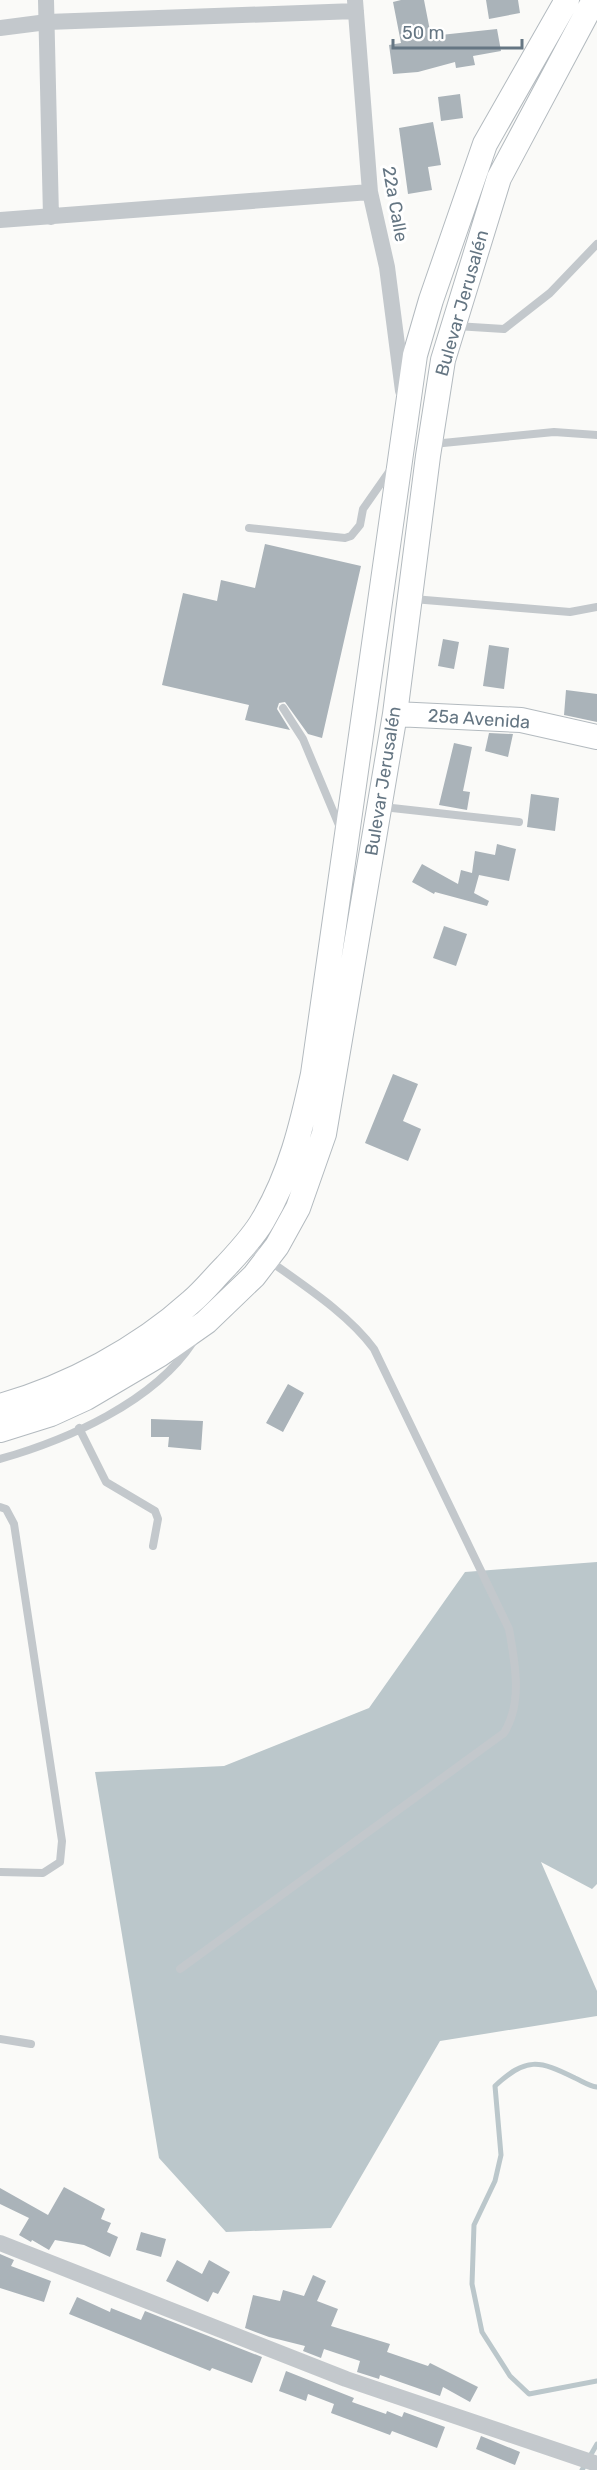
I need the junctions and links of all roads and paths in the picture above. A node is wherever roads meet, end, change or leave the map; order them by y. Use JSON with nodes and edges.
{"nodes":[{"id":1,"x":46,"y":0,"type":"edge"},
{"id":2,"x":567,"y":0,"type":"edge"},
{"id":3,"x":594,"y":0,"type":"edge"},
{"id":4,"x":355,"y":5,"type":"edge"},
{"id":5,"x":47,"y":22,"type":"junction"},
{"id":6,"x":0,"y":28,"type":"edge"},
{"id":7,"x":370,"y":192,"type":"junction"},
{"id":8,"x":51,"y":217,"type":"junction"},
{"id":9,"x":0,"y":220,"type":"edge"},
{"id":10,"x":597,"y":244,"type":"edge"},
{"id":11,"x":452,"y":326,"type":"junction"},
{"id":12,"x":405,"y":415,"type":"junction"},
{"id":13,"x":597,"y":435,"type":"edge"},
{"id":14,"x":429,"y":445,"type":"junction"},
{"id":15,"x":399,"y":456,"type":"junction"},
{"id":16,"x":249,"y":528,"type":"dead end"},
{"id":17,"x":410,"y":598,"type":"junction"},
{"id":18,"x":597,"y":607,"type":"edge"},
{"id":19,"x":283,"y":708,"type":"dead end"},
{"id":20,"x":395,"y":714,"type":"junction"},
{"id":21,"x":597,"y":737,"type":"edge"},
{"id":22,"x":379,"y":807,"type":"junction"},
{"id":23,"x":519,"y":822,"type":"dead end"},
{"id":24,"x":346,"y":842,"type":"junction"},
{"id":25,"x":245,"y":1243,"type":"junction"},
{"id":26,"x":266,"y":1259,"type":"junction"},
{"id":27,"x":206,"y":1322,"type":"junction"},
{"id":28,"x":0,"y":1406,"type":"edge"},
{"id":29,"x":79,"y":1428,"type":"junction"},
{"id":30,"x":0,"y":1430,"type":"edge"},
{"id":31,"x":0,"y":1459,"type":"edge"},
{"id":32,"x":0,"y":1507,"type":"edge"},
{"id":33,"x":153,"y":1546,"type":"dead end"},
{"id":34,"x":0,"y":1872,"type":"edge"},
{"id":35,"x":180,"y":1969,"type":"dead end"},
{"id":36,"x":0,"y":2039,"type":"edge"},
{"id":37,"x":31,"y":2044,"type":"dead end"},
{"id":38,"x":0,"y":2243,"type":"edge"},
{"id":39,"x":589,"y":2461,"type":"edge"}],
"edges":[{"from":1,"to":5,"type":"street"},
{"from":2,"to":12,"type":"main road","name":"Bulevar Jerusalén"},
{"from":3,"to":11,"type":"main road","name":"Bulevar Jerusalén"},
{"from":4,"to":5,"type":"street"},
{"from":4,"to":7,"type":"street","name":"22a Calle"},
{"from":5,"to":6,"type":"street"},
{"from":5,"to":8,"type":"street"},
{"from":7,"to":8,"type":"street"},
{"from":7,"to":12,"type":"street","name":"22a Calle"},
{"from":8,"to":9,"type":"street"},
{"from":10,"to":11,"type":"lane"},
{"from":11,"to":14,"type":"main road","name":"Bulevar Jerusalén"},
{"from":12,"to":15,"type":"main road","name":"Bulevar Jerusalén"},
{"from":13,"to":14,"type":"lane"},
{"from":14,"to":17,"type":"main road","name":"Bulevar Jerusalén"},
{"from":15,"to":16,"type":"lane"},
{"from":15,"to":24,"type":"main road","name":"Bulevar Jerusalén"},
{"from":17,"to":18,"type":"lane"},
{"from":17,"to":20,"type":"main road","name":"Bulevar Jerusalén"},
{"from":19,"to":24,"type":"lane"},
{"from":20,"to":21,"type":"main road","name":"25a Avenida"},
{"from":20,"to":22,"type":"main road","name":"Bulevar Jerusalén"},
{"from":22,"to":23,"type":"lane"},
{"from":22,"to":26,"type":"main road","name":"Bulevar Jerusalén"},
{"from":24,"to":25,"type":"main road","name":"Bulevar Jerusalén"},
{"from":25,"to":26,"type":"lane"},
{"from":25,"to":28,"type":"main road","name":"Bulevar Jerusalén"},
{"from":26,"to":27,"type":"main road","name":"Bulevar Jerusalén"},
{"from":26,"to":35,"type":"lane"},
{"from":27,"to":29,"type":"lane"},
{"from":27,"to":30,"type":"main road","name":"Bulevar Jerusalén"},
{"from":29,"to":31,"type":"lane"},
{"from":29,"to":33,"type":"lane"},
{"from":32,"to":34,"type":"lane"},
{"from":36,"to":37,"type":"lane"},
{"from":38,"to":39,"type":"street"}]}
